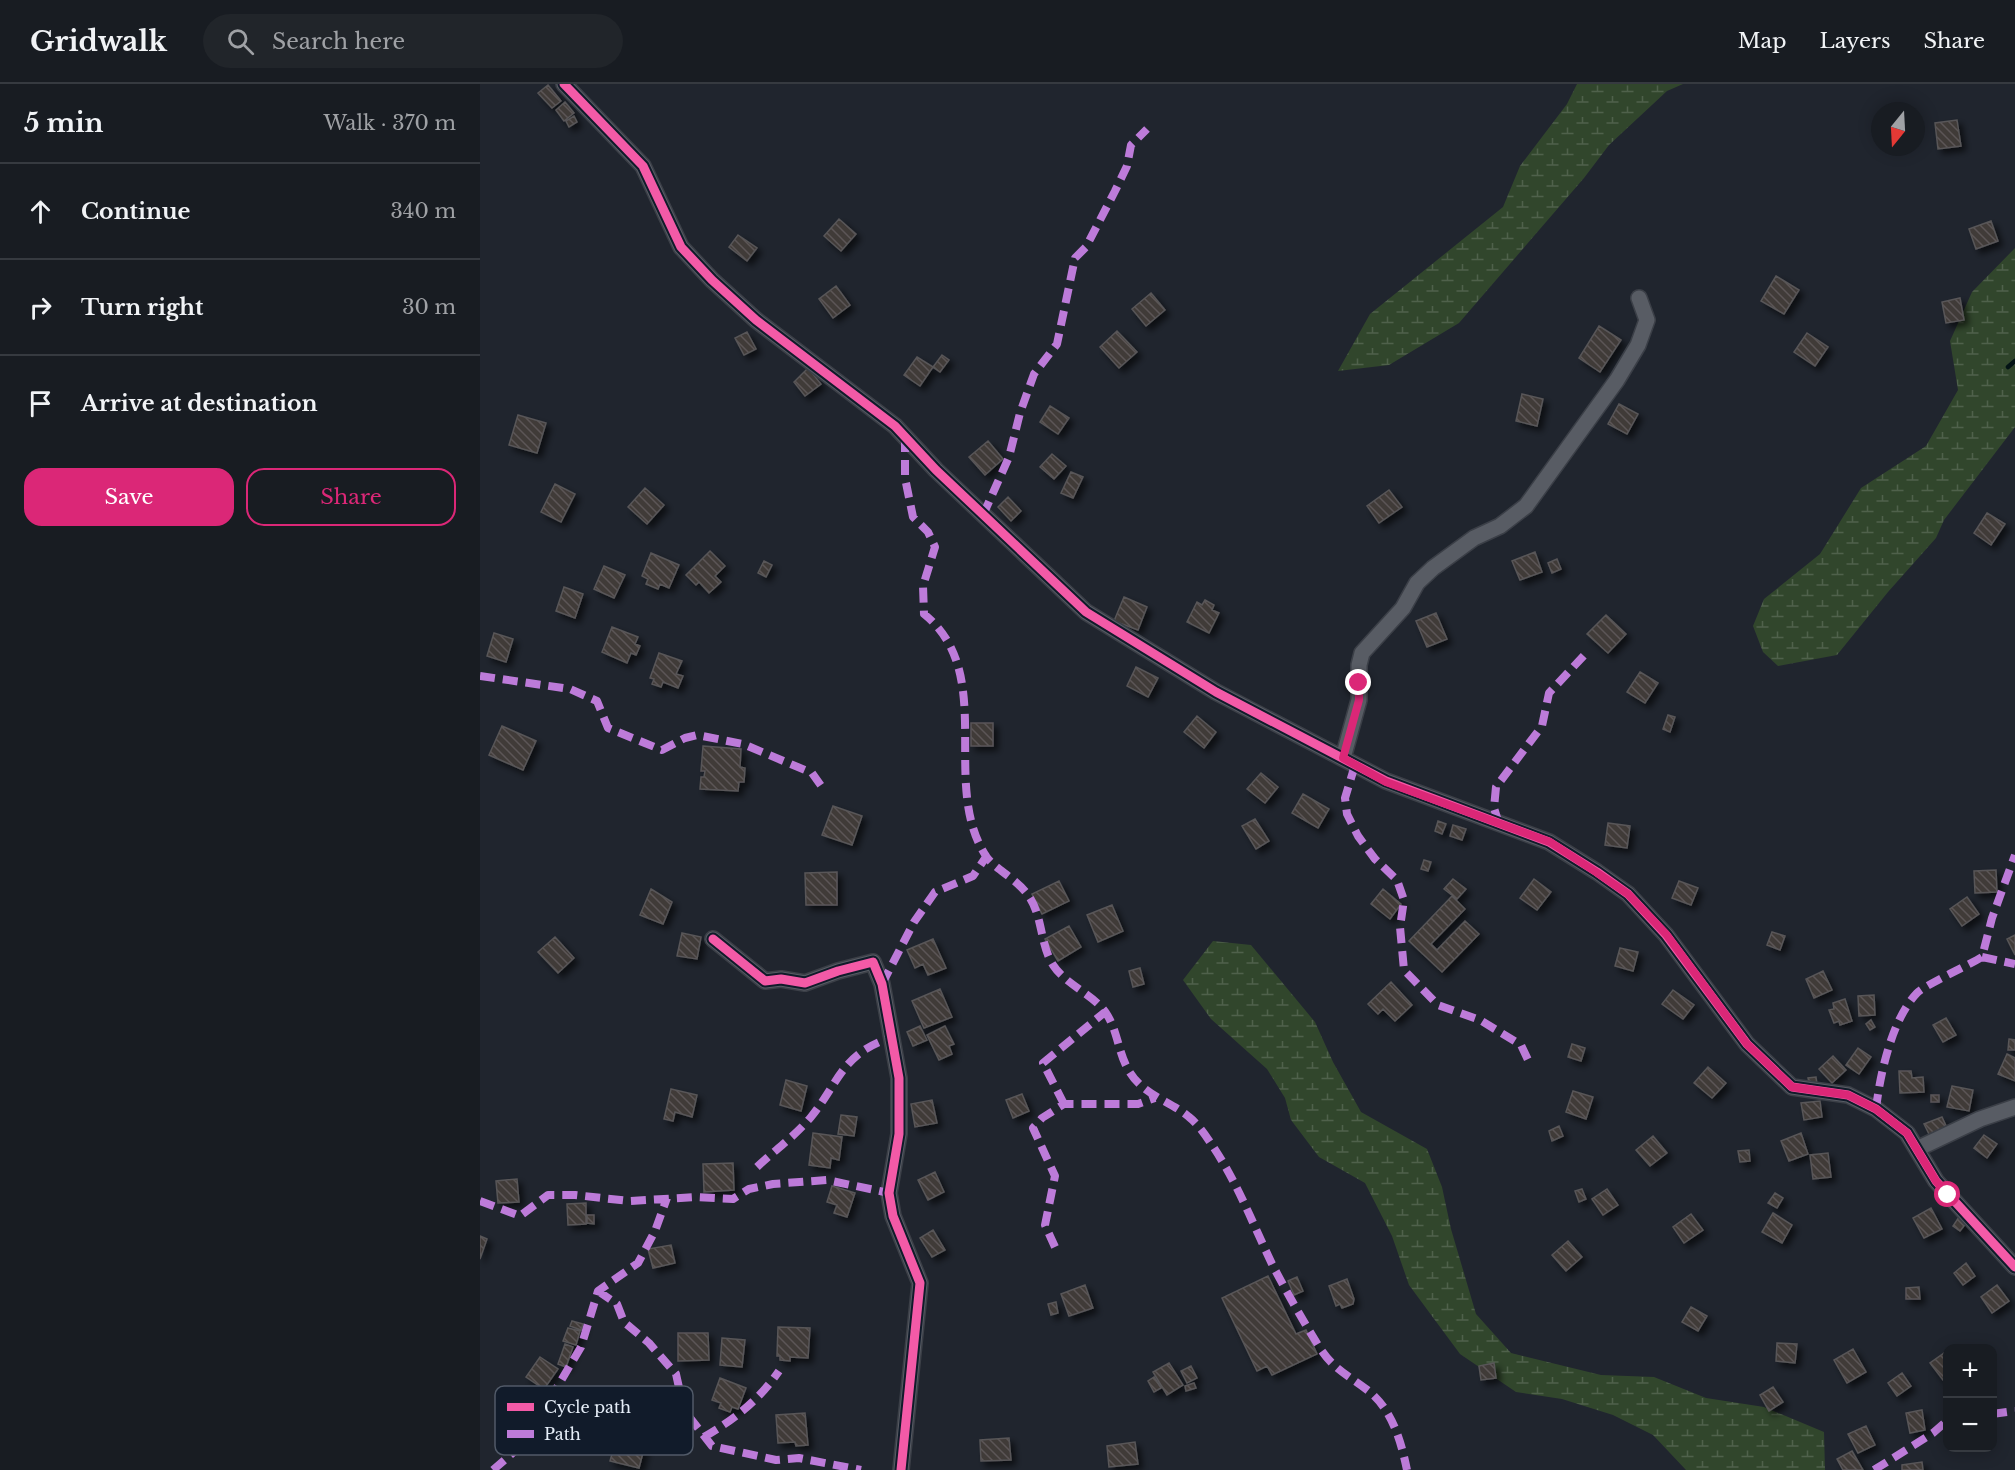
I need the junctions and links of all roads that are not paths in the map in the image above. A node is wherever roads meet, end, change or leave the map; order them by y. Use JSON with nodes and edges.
{"nodes":[{"id":1,"x":564,"y":84,"type":"edge"},
{"id":2,"x":1639,"y":298,"type":"dead end"},
{"id":3,"x":1343,"y":758,"type":"junction"},
{"id":4,"x":713,"y":939,"type":"dead end"},
{"id":5,"x":2015,"y":1107,"type":"edge"},
{"id":6,"x":1917,"y":1149,"type":"junction"},
{"id":7,"x":2015,"y":1267,"type":"edge"},
{"id":8,"x":902,"y":1470,"type":"edge"}],
"edges":[{"from":1,"to":3,"type":"street"},
{"from":2,"to":3,"type":"street"},
{"from":3,"to":6,"type":"street"},
{"from":4,"to":8,"type":"street"},
{"from":5,"to":6,"type":"street"},
{"from":6,"to":7,"type":"street"}]}
